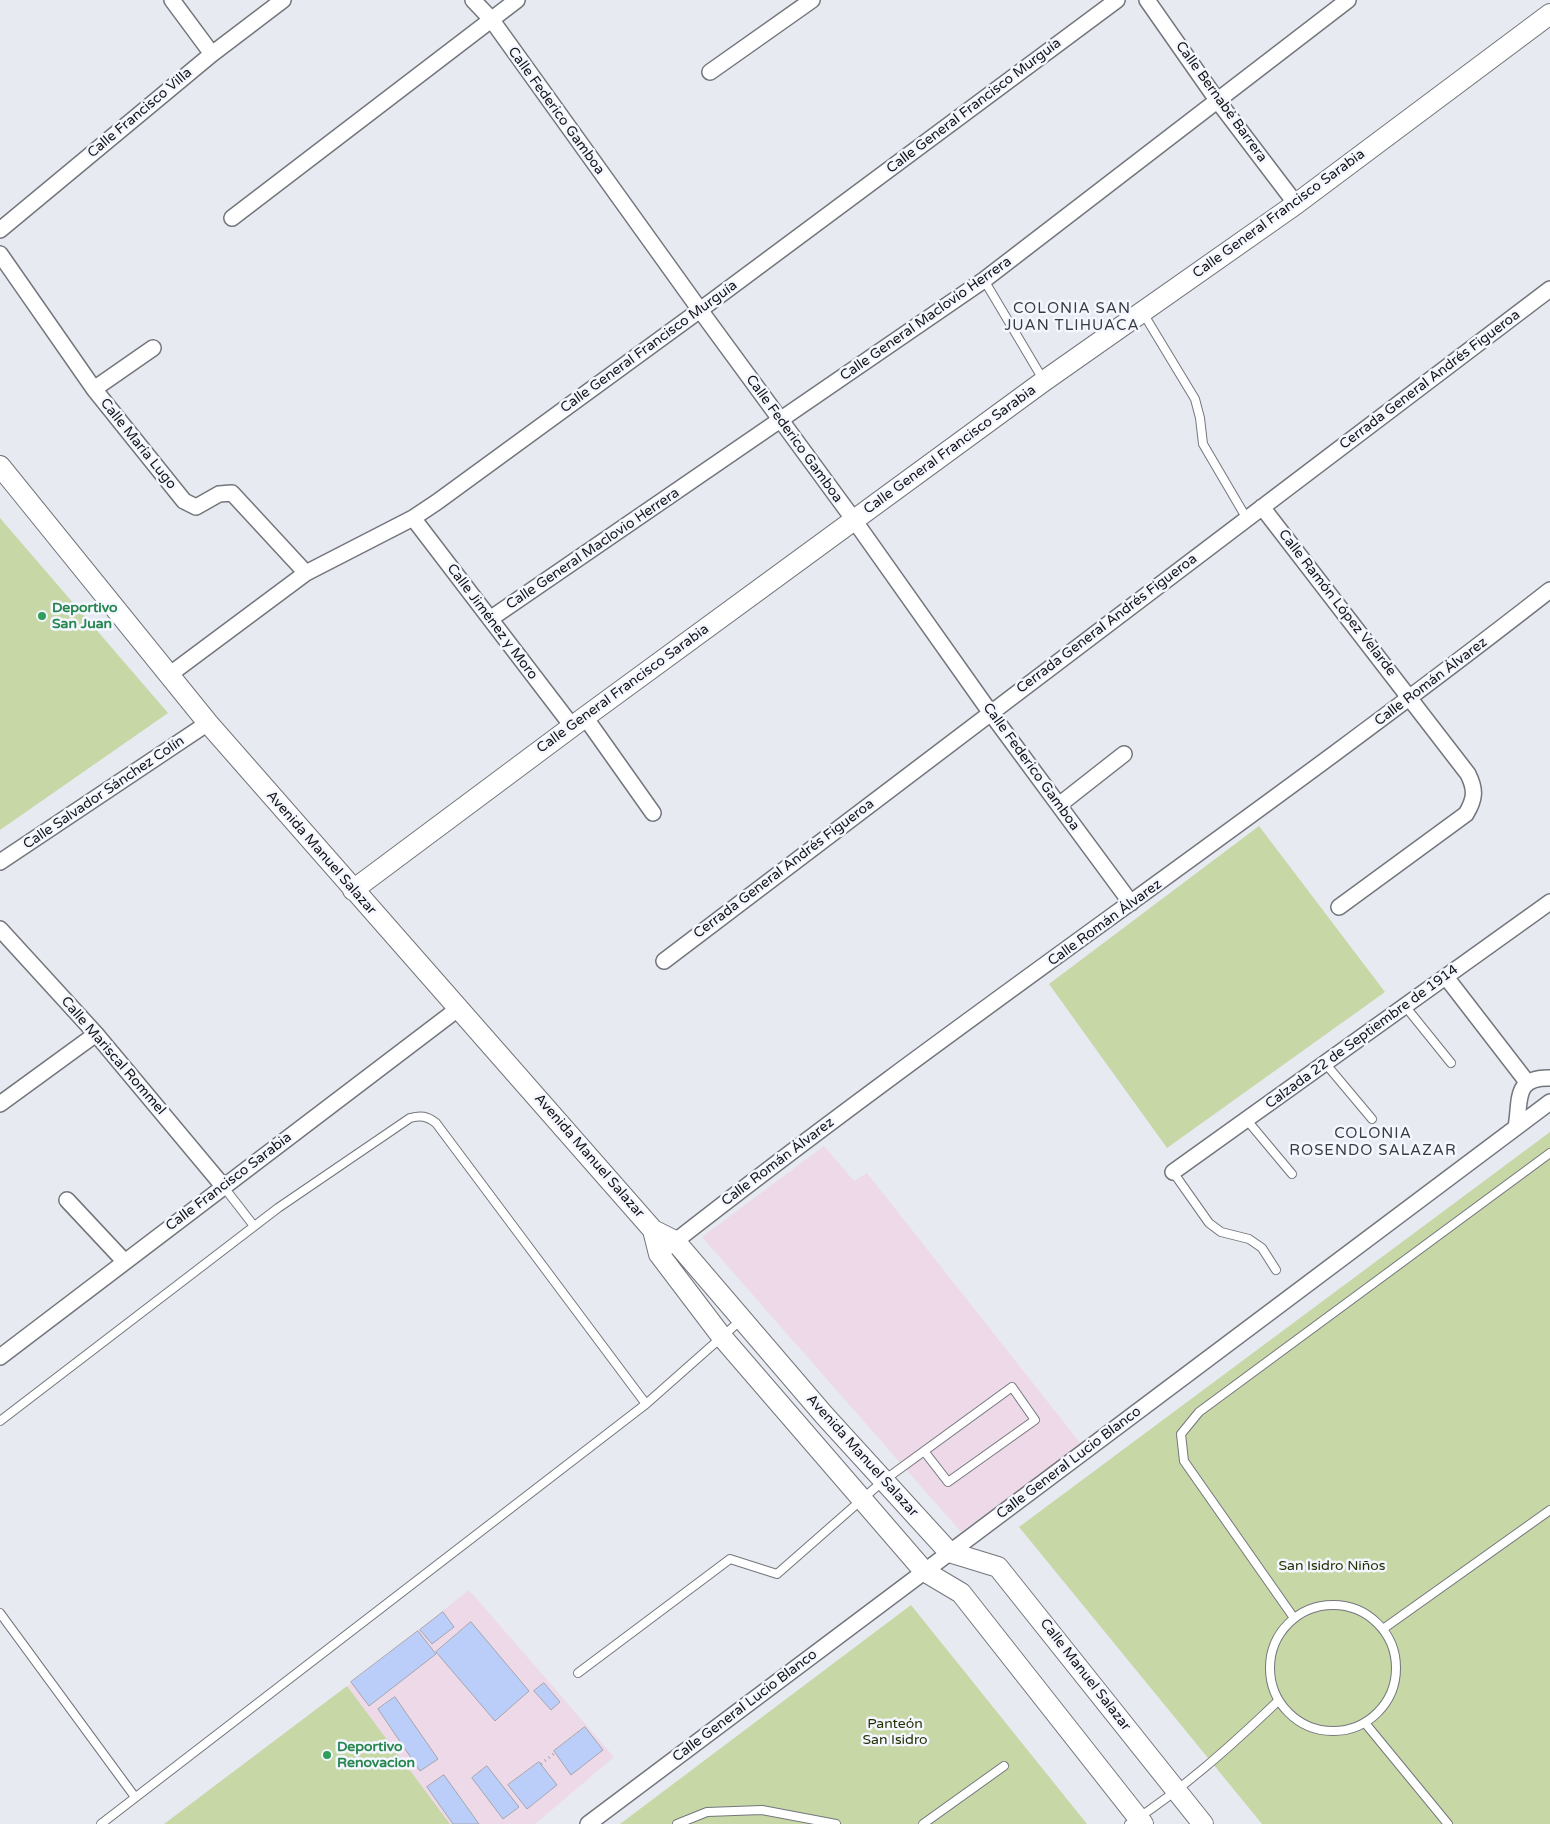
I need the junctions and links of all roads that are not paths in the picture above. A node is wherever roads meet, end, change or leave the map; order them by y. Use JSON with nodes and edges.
{"nodes":[{"id":1,"x":172,"y":0,"type":"edge"},
{"id":2,"x":283,"y":0,"type":"edge"},
{"id":3,"x":473,"y":0,"type":"edge"},
{"id":4,"x":517,"y":0,"type":"edge"},
{"id":5,"x":812,"y":0,"type":"edge"},
{"id":6,"x":1117,"y":0,"type":"edge"},
{"id":7,"x":1147,"y":0,"type":"edge"},
{"id":8,"x":1348,"y":0,"type":"edge"},
{"id":9,"x":1550,"y":14,"type":"edge"},
{"id":10,"x":491,"y":19,"type":"junction"},
{"id":11,"x":212,"y":54,"type":"junction"},
{"id":12,"x":710,"y":72,"type":"dead end"},
{"id":13,"x":1217,"y":100,"type":"junction"},
{"id":14,"x":1296,"y":204,"type":"junction"},
{"id":15,"x":232,"y":218,"type":"dead end"},
{"id":16,"x":0,"y":230,"type":"edge"},
{"id":17,"x":0,"y":254,"type":"edge"},
{"id":18,"x":984,"y":280,"type":"junction"},
{"id":19,"x":1550,"y":289,"type":"edge"},
{"id":20,"x":700,"y":310,"type":"junction"},
{"id":21,"x":1142,"y":312,"type":"junction"},
{"id":22,"x":154,"y":348,"type":"dead end"},
{"id":23,"x":1044,"y":380,"type":"junction"},
{"id":24,"x":94,"y":389,"type":"junction"},
{"id":25,"x":781,"y":420,"type":"junction"},
{"id":26,"x":0,"y":466,"type":"edge"},
{"id":27,"x":1262,"y":507,"type":"junction"},
{"id":28,"x":413,"y":518,"type":"junction"},
{"id":29,"x":1247,"y":519,"type":"junction"},
{"id":30,"x":854,"y":520,"type":"junction"},
{"id":31,"x":306,"y":573,"type":"junction"},
{"id":32,"x":1550,"y":590,"type":"edge"},
{"id":33,"x":490,"y":619,"type":"junction"},
{"id":34,"x":169,"y":675,"type":"junction"},
{"id":35,"x":1411,"y":698,"type":"junction"},
{"id":36,"x":990,"y":712,"type":"junction"},
{"id":37,"x":579,"y":721,"type":"junction"},
{"id":38,"x":208,"y":723,"type":"junction"},
{"id":39,"x":1124,"y":754,"type":"dead end"},
{"id":40,"x":1059,"y":805,"type":"junction"},
{"id":41,"x":653,"y":813,"type":"dead end"},
{"id":42,"x":0,"y":862,"type":"edge"},
{"id":43,"x":353,"y":890,"type":"junction"},
{"id":44,"x":1550,"y":902,"type":"edge"},
{"id":45,"x":1131,"y":903,"type":"junction"},
{"id":46,"x":1339,"y":906,"type":"dead end"},
{"id":47,"x":0,"y":929,"type":"edge"},
{"id":48,"x":664,"y":961,"type":"dead end"},
{"id":49,"x":1446,"y":976,"type":"junction"},
{"id":50,"x":1405,"y":1006,"type":"junction"},
{"id":51,"x":459,"y":1008,"type":"junction"},
{"id":52,"x":96,"y":1034,"type":"junction"},
{"id":53,"x":1326,"y":1063,"type":"junction"},
{"id":54,"x":1451,"y":1063,"type":"dead end"},
{"id":55,"x":1550,"y":1078,"type":"edge"},
{"id":56,"x":1527,"y":1082,"type":"junction"},
{"id":57,"x":1550,"y":1102,"type":"edge"},
{"id":58,"x":0,"y":1104,"type":"edge"},
{"id":59,"x":1246,"y":1119,"type":"junction"},
{"id":60,"x":1372,"y":1119,"type":"dead end"},
{"id":61,"x":1516,"y":1127,"type":"junction"},
{"id":62,"x":1550,"y":1153,"type":"edge"},
{"id":63,"x":1173,"y":1172,"type":"joint"},
{"id":64,"x":1292,"y":1174,"type":"dead end"},
{"id":65,"x":223,"y":1186,"type":"junction"},
{"id":66,"x":67,"y":1200,"type":"dead end"},
{"id":67,"x":254,"y":1226,"type":"junction"},
{"id":68,"x":653,"y":1230,"type":"junction"},
{"id":69,"x":675,"y":1241,"type":"junction"},
{"id":70,"x":659,"y":1254,"type":"junction"},
{"id":71,"x":125,"y":1262,"type":"junction"},
{"id":72,"x":1276,"y":1270,"type":"dead end"},
{"id":73,"x":743,"y":1319,"type":"junction"},
{"id":74,"x":722,"y":1337,"type":"junction"},
{"id":75,"x":0,"y":1357,"type":"edge"},
{"id":76,"x":646,"y":1404,"type":"junction"},
{"id":77,"x":824,"y":1414,"type":"junction"},
{"id":78,"x":0,"y":1421,"type":"edge"},
{"id":79,"x":804,"y":1432,"type":"junction"},
{"id":80,"x":924,"y":1451,"type":"junction"},
{"id":81,"x":883,"y":1481,"type":"junction"},
{"id":82,"x":862,"y":1500,"type":"junction"},
{"id":83,"x":1550,"y":1510,"type":"edge"},
{"id":84,"x":949,"y":1552,"type":"junction"},
{"id":85,"x":924,"y":1571,"type":"junction"},
{"id":86,"x":0,"y":1613,"type":"edge"},
{"id":87,"x":1294,"y":1618,"type":"junction"},
{"id":88,"x":1383,"y":1629,"type":"junction"},
{"id":89,"x":578,"y":1673,"type":"dead end"},
{"id":90,"x":1278,"y":1701,"type":"junction"},
{"id":91,"x":1366,"y":1722,"type":"junction"},
{"id":92,"x":1004,"y":1766,"type":"dead end"},
{"id":93,"x":1176,"y":1791,"type":"junction"},
{"id":94,"x":136,"y":1797,"type":"junction"},
{"id":95,"x":1137,"y":1822,"type":"edge"},
{"id":96,"x":101,"y":1824,"type":"edge"},
{"id":97,"x":588,"y":1824,"type":"edge"},
{"id":98,"x":677,"y":1824,"type":"edge"},
{"id":99,"x":836,"y":1824,"type":"edge"},
{"id":100,"x":923,"y":1824,"type":"edge"},
{"id":101,"x":1203,"y":1824,"type":"edge"},
{"id":102,"x":1448,"y":1824,"type":"edge"}],
"edges":[{"from":1,"to":11,"type":"street"},
{"from":2,"to":11,"type":"street","name":"Calle Francisco Villa"},
{"from":3,"to":10,"type":"street","name":"Calle Federico Gamboa"},
{"from":4,"to":10,"type":"street"},
{"from":5,"to":12,"type":"street"},
{"from":6,"to":20,"type":"street","name":"Calle General Francisco Murguía"},
{"from":7,"to":13,"type":"street","name":"Calle Bernabé Barrera"},
{"from":8,"to":13,"type":"street","name":"Calle General Maclovio Herrera"},
{"from":9,"to":14,"type":"street","name":"Calle General Francisco Sarabia"},
{"from":10,"to":15,"type":"street"},
{"from":10,"to":20,"type":"street","name":"Calle Federico Gamboa"},
{"from":11,"to":16,"type":"street","name":"Calle Francisco Villa"},
{"from":13,"to":14,"type":"street","name":"Calle Bernabé Barrera"},
{"from":13,"to":18,"type":"street","name":"Calle General Maclovio Herrera"},
{"from":14,"to":21,"type":"street","name":"Calle General Francisco Sarabia"},
{"from":17,"to":24,"type":"street","name":"Calle María Lugo"},
{"from":18,"to":23,"type":"lane"},
{"from":18,"to":25,"type":"street","name":"Calle General Maclovio Herrera"},
{"from":19,"to":27,"type":"street","name":"Cerrada General Andrés Figueroa"},
{"from":20,"to":25,"type":"street","name":"Calle Federico Gamboa"},
{"from":20,"to":28,"type":"street","name":"Calle General Francisco Murguía"},
{"from":21,"to":23,"type":"street","name":"Calle General Francisco Sarabia"},
{"from":21,"to":29,"type":"lane"},
{"from":22,"to":24,"type":"street"},
{"from":23,"to":30,"type":"street","name":"Calle General Francisco Sarabia"},
{"from":24,"to":31,"type":"street","name":"Calle María Lugo"},
{"from":25,"to":30,"type":"street","name":"Calle Federico Gamboa"},
{"from":25,"to":33,"type":"street","name":"Calle General Maclovio Herrera"},
{"from":26,"to":34,"type":"street","name":"Avenida Manuel Salazar"},
{"from":27,"to":29,"type":"street","name":"Cerrada General Andrés Figueroa"},
{"from":27,"to":35,"type":"street","name":"Calle Ramón López Velarde"},
{"from":28,"to":31,"type":"street","name":"Calle General Francisco Murguía"},
{"from":28,"to":33,"type":"street","name":"Calle Jiménez y Moro"},
{"from":29,"to":36,"type":"street","name":"Cerrada General Andrés Figueroa"},
{"from":30,"to":36,"type":"street","name":"Calle Federico Gamboa"},
{"from":30,"to":37,"type":"street","name":"Calle General Francisco Sarabia"},
{"from":31,"to":34,"type":"street","name":"Calle General Francisco Murguía"},
{"from":32,"to":35,"type":"street","name":"Calle Román Álvarez"},
{"from":33,"to":37,"type":"street","name":"Calle Jiménez y Moro"},
{"from":34,"to":38,"type":"street","name":"Avenida Manuel Salazar"},
{"from":35,"to":45,"type":"street","name":"Calle Román Álvarez"},
{"from":35,"to":46,"type":"street","name":"Calle Ramón López Velarde"},
{"from":36,"to":40,"type":"street","name":"Calle Federico Gamboa"},
{"from":36,"to":48,"type":"street","name":"Cerrada General Andrés Figueroa"},
{"from":37,"to":41,"type":"street","name":"Calle Jiménez y Moro"},
{"from":37,"to":43,"type":"street","name":"Calle General Francisco Sarabia"},
{"from":38,"to":42,"type":"street","name":"Calle Salvador Sánchez Colín"},
{"from":38,"to":43,"type":"street","name":"Avenida Manuel Salazar"},
{"from":39,"to":40,"type":"street"},
{"from":40,"to":45,"type":"street","name":"Calle Federico Gamboa"},
{"from":43,"to":51,"type":"street","name":"Avenida Manuel Salazar"},
{"from":44,"to":49,"type":"street","name":"Calzada 22 de Septiembre de 1914"},
{"from":45,"to":69,"type":"street","name":"Calle Román Álvarez"},
{"from":47,"to":52,"type":"street","name":"Calle Mariscal Rommel"},
{"from":49,"to":50,"type":"street","name":"Calzada 22 de Septiembre de 1914"},
{"from":49,"to":56,"type":"street"},
{"from":50,"to":53,"type":"street","name":"Calzada 22 de Septiembre de 1914"},
{"from":50,"to":54,"type":"lane"},
{"from":51,"to":65,"type":"street","name":"Calle Francisco Sarabia"},
{"from":51,"to":68,"type":"street","name":"Avenida Manuel Salazar"},
{"from":52,"to":58,"type":"street"},
{"from":52,"to":65,"type":"street","name":"Calle Mariscal Rommel"},
{"from":53,"to":59,"type":"street","name":"Calzada 22 de Septiembre de 1914"},
{"from":53,"to":60,"type":"lane"},
{"from":55,"to":56,"type":"street"},
{"from":56,"to":61,"type":"street"},
{"from":57,"to":61,"type":"street","name":"Calle General Lucio Blanco"},
{"from":59,"to":63,"type":"street","name":"Calzada 22 de Septiembre de 1914"},
{"from":59,"to":64,"type":"lane"},
{"from":61,"to":84,"type":"street","name":"Calle General Lucio Blanco"},
{"from":62,"to":87,"type":"lane"},
{"from":63,"to":72,"type":"lane"},
{"from":65,"to":67,"type":"lane"},
{"from":65,"to":71,"type":"street","name":"Calle Francisco Sarabia"},
{"from":66,"to":71,"type":"street"},
{"from":67,"to":76,"type":"lane"},
{"from":67,"to":78,"type":"lane"},
{"from":68,"to":69,"type":"street","name":"Avenida Manuel Salazar"},
{"from":68,"to":70,"type":"street","name":"Avenida Manuel Salazar"},
{"from":69,"to":70,"type":"street","name":"Calle Román Álvarez"},
{"from":69,"to":73,"type":"street","name":"Avenida Manuel Salazar"},
{"from":70,"to":74,"type":"street","name":"Avenida Manuel Salazar"},
{"from":71,"to":75,"type":"street","name":"Calle Francisco Sarabia"},
{"from":73,"to":74,"type":"lane"},
{"from":73,"to":77,"type":"street","name":"Avenida Manuel Salazar"},
{"from":74,"to":76,"type":"lane"},
{"from":74,"to":79,"type":"street","name":"Avenida Manuel Salazar"},
{"from":76,"to":94,"type":"lane"},
{"from":77,"to":79,"type":"street"},
{"from":77,"to":81,"type":"street","name":"Avenida Manuel Salazar"},
{"from":79,"to":82,"type":"street","name":"Avenida Manuel Salazar"},
{"from":80,"to":80,"type":"lane"},
{"from":80,"to":81,"type":"lane"},
{"from":81,"to":82,"type":"lane"},
{"from":81,"to":84,"type":"street","name":"Avenida Manuel Salazar"},
{"from":82,"to":85,"type":"street","name":"Avenida Manuel Salazar"},
{"from":82,"to":89,"type":"lane"},
{"from":83,"to":88,"type":"lane"},
{"from":84,"to":85,"type":"street","name":"Calle General Lucio Blanco"},
{"from":84,"to":93,"type":"street","name":"Calle Manuel Salazar"},
{"from":85,"to":95,"type":"street"},
{"from":85,"to":97,"type":"street","name":"Calle General Lucio Blanco"},
{"from":86,"to":94,"type":"lane"},
{"from":87,"to":88,"type":"lane"},
{"from":87,"to":90,"type":"lane"},
{"from":88,"to":91,"type":"lane"},
{"from":90,"to":91,"type":"lane"},
{"from":90,"to":93,"type":"lane"},
{"from":91,"to":102,"type":"lane"},
{"from":92,"to":100,"type":"lane"},
{"from":93,"to":95,"type":"lane"},
{"from":93,"to":101,"type":"street","name":"Calle Manuel Salazar"},
{"from":94,"to":96,"type":"lane"},
{"from":98,"to":99,"type":"lane"}]}
